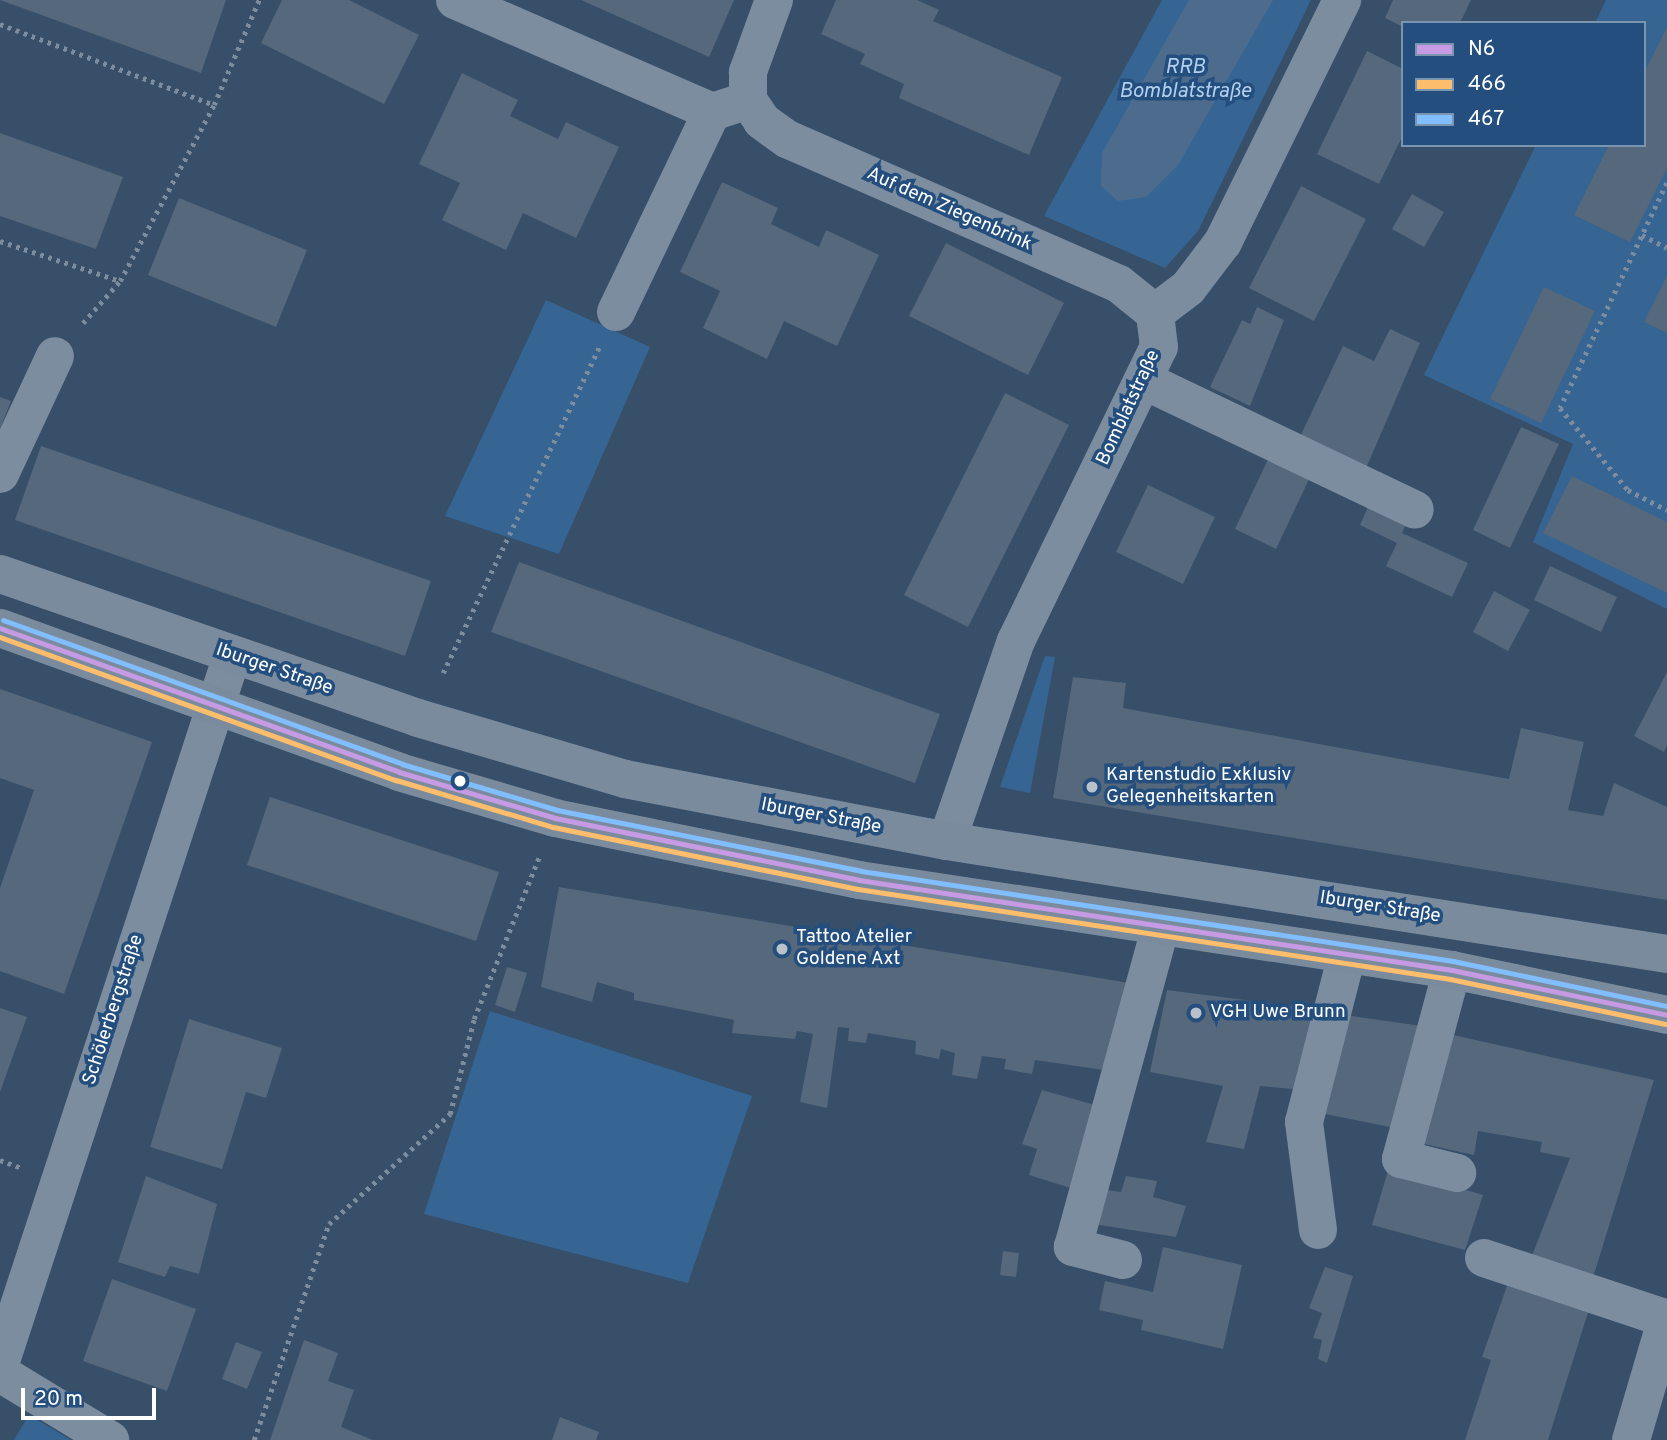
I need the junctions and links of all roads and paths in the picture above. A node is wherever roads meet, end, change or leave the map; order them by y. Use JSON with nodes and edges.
{"nodes":[{"id":1,"x":259,"y":0,"type":"edge"},
{"id":2,"x":455,"y":0,"type":"edge"},
{"id":3,"x":774,"y":0,"type":"edge"},
{"id":4,"x":1342,"y":0,"type":"edge"},
{"id":5,"x":0,"y":24,"type":"edge"},
{"id":6,"x":748,"y":100,"type":"junction"},
{"id":7,"x":214,"y":105,"type":"junction"},
{"id":8,"x":712,"y":113,"type":"junction"},
{"id":9,"x":1667,"y":183,"type":"edge"},
{"id":10,"x":1642,"y":235,"type":"junction"},
{"id":11,"x":0,"y":242,"type":"edge"},
{"id":12,"x":1667,"y":248,"type":"edge"},
{"id":13,"x":120,"y":281,"type":"junction"},
{"id":14,"x":616,"y":312,"type":"joint"},
{"id":15,"x":1155,"y":313,"type":"junction"},
{"id":16,"x":55,"y":356,"type":"joint"},
{"id":17,"x":1143,"y":380,"type":"junction"},
{"id":18,"x":0,"y":474,"type":"edge"},
{"id":19,"x":1415,"y":510,"type":"dead end"},
{"id":20,"x":1667,"y":510,"type":"edge"},
{"id":21,"x":0,"y":574,"type":"edge"},
{"id":22,"x":0,"y":628,"type":"edge"},
{"id":23,"x":232,"y":656,"type":"junction"},
{"id":24,"x":443,"y":673,"type":"dead end"},
{"id":25,"x":213,"y":708,"type":"junction"},
{"id":26,"x":555,"y":818,"type":"junction"},
{"id":27,"x":947,"y":841,"type":"junction"},
{"id":28,"x":1160,"y":928,"type":"junction"},
{"id":29,"x":1347,"y":954,"type":"junction"},
{"id":30,"x":1667,"y":954,"type":"edge"},
{"id":31,"x":1452,"y":970,"type":"junction"},
{"id":32,"x":1667,"y":1015,"type":"edge"},
{"id":33,"x":1457,"y":1173,"type":"dead end"},
{"id":34,"x":1318,"y":1230,"type":"dead end"},
{"id":35,"x":1485,"y":1258,"type":"dead end"},
{"id":36,"x":1123,"y":1260,"type":"dead end"},
{"id":37,"x":1667,"y":1318,"type":"edge"},
{"id":38,"x":0,"y":1364,"type":"edge"},
{"id":39,"x":0,"y":1373,"type":"edge"},
{"id":40,"x":110,"y":1440,"type":"edge"},
{"id":41,"x":254,"y":1440,"type":"edge"},
{"id":42,"x":1631,"y":1440,"type":"edge"}],
"edges":[{"from":1,"to":7,"type":"path"},
{"from":2,"to":8,"type":"street"},
{"from":3,"to":6,"type":"street"},
{"from":4,"to":15,"type":"street"},
{"from":5,"to":7,"type":"path"},
{"from":6,"to":8,"type":"street"},
{"from":6,"to":15,"type":"street","name":"Auf dem Ziegenbrink"},
{"from":7,"to":13,"type":"path"},
{"from":8,"to":14,"type":"street"},
{"from":9,"to":10,"type":"path"},
{"from":10,"to":12,"type":"path"},
{"from":10,"to":20,"type":"path"},
{"from":11,"to":13,"type":"path"},
{"from":13,"to":16,"type":"path"},
{"from":14,"to":24,"type":"path"},
{"from":15,"to":17,"type":"street","name":"Bomblatstraße"},
{"from":16,"to":18,"type":"street"},
{"from":17,"to":19,"type":"street"},
{"from":17,"to":27,"type":"street","name":"Bomblatstraße"},
{"from":21,"to":23,"type":"main road","name":"Iburger Straße"},
{"from":22,"to":25,"type":"main road"},
{"from":23,"to":25,"type":"street","name":"Schölerbergstraße"},
{"from":23,"to":27,"type":"main road","name":"Iburger Straße"},
{"from":25,"to":26,"type":"main road"},
{"from":25,"to":38,"type":"street","name":"Schölerbergstraße"},
{"from":26,"to":28,"type":"main road"},
{"from":26,"to":41,"type":"path"},
{"from":27,"to":30,"type":"main road","name":"Iburger Straße"},
{"from":28,"to":29,"type":"main road"},
{"from":28,"to":36,"type":"street"},
{"from":29,"to":31,"type":"main road"},
{"from":29,"to":34,"type":"street"},
{"from":31,"to":32,"type":"main road"},
{"from":31,"to":33,"type":"street"},
{"from":35,"to":37,"type":"street"},
{"from":37,"to":42,"type":"street"},
{"from":39,"to":40,"type":"street"}]}
